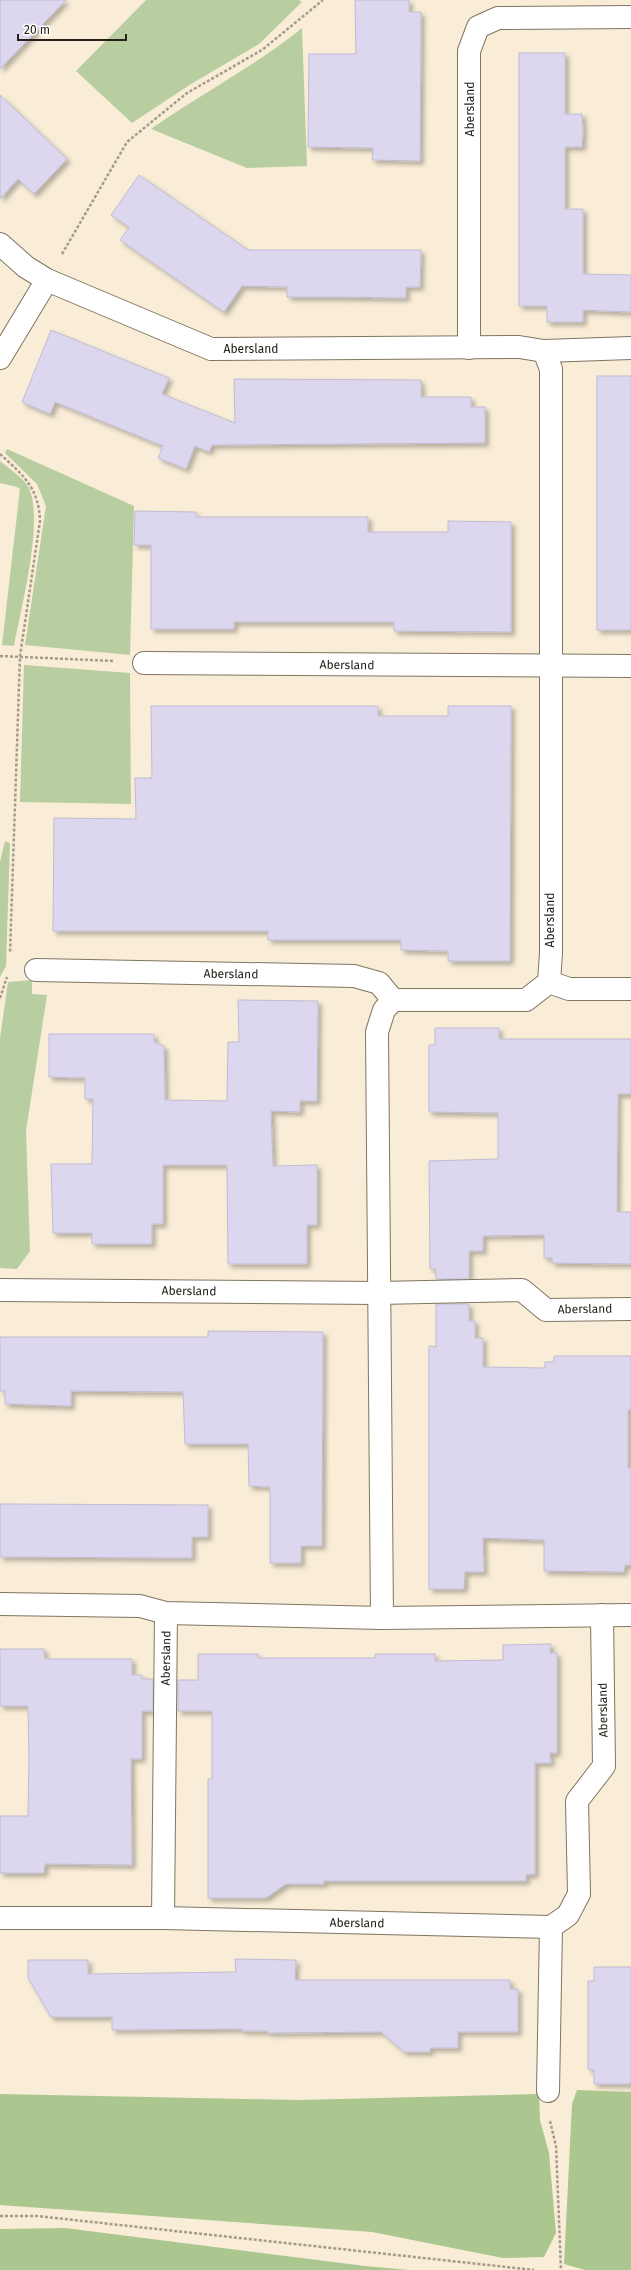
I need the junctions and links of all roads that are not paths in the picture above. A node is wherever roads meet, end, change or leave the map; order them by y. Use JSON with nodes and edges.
{"nodes":[{"id":1,"x":631,"y":16,"type":"edge"},
{"id":2,"x":0,"y":244,"type":"edge"},
{"id":3,"x":47,"y":280,"type":"junction"},
{"id":4,"x":469,"y":348,"type":"junction"},
{"id":5,"x":631,"y":348,"type":"edge"},
{"id":6,"x":544,"y":351,"type":"junction"},
{"id":7,"x":0,"y":358,"type":"edge"},
{"id":8,"x":144,"y":663,"type":"road end"},
{"id":9,"x":631,"y":666,"type":"edge"},
{"id":10,"x":550,"y":667,"type":"junction"},
{"id":11,"x":36,"y":970,"type":"dead end"},
{"id":12,"x":549,"y":982,"type":"junction"},
{"id":13,"x":631,"y":989,"type":"edge"},
{"id":14,"x":393,"y":1000,"type":"junction"},
{"id":15,"x":0,"y":1290,"type":"edge"},
{"id":16,"x":378,"y":1293,"type":"junction"},
{"id":17,"x":631,"y":1309,"type":"edge"},
{"id":18,"x":0,"y":1604,"type":"edge"},
{"id":19,"x":166,"y":1613,"type":"junction"},
{"id":20,"x":602,"y":1615,"type":"junction"},
{"id":21,"x":631,"y":1615,"type":"edge"},
{"id":22,"x":382,"y":1618,"type":"junction"},
{"id":23,"x":0,"y":1918,"type":"edge"},
{"id":24,"x":163,"y":1918,"type":"junction"},
{"id":25,"x":551,"y":1927,"type":"junction"},
{"id":26,"x":548,"y":2091,"type":"road end"}],
"edges":[{"from":1,"to":4,"type":"street","name":"Abersland"},
{"from":2,"to":3,"type":"street","name":"Abersland"},
{"from":3,"to":4,"type":"street","name":"Abersland"},
{"from":3,"to":7,"type":"street"},
{"from":4,"to":6,"type":"street","name":"Abersland"},
{"from":5,"to":6,"type":"street","name":"Abersland"},
{"from":6,"to":10,"type":"street","name":"Abersland"},
{"from":8,"to":10,"type":"street","name":"Abersland"},
{"from":9,"to":10,"type":"street","name":"Abersland"},
{"from":10,"to":12,"type":"street","name":"Abersland"},
{"from":11,"to":14,"type":"street","name":"Abersland"},
{"from":12,"to":13,"type":"street"},
{"from":12,"to":14,"type":"street"},
{"from":14,"to":16,"type":"street"},
{"from":15,"to":16,"type":"street","name":"Abersland"},
{"from":16,"to":17,"type":"street","name":"Abersland"},
{"from":16,"to":22,"type":"street"},
{"from":18,"to":19,"type":"street","name":"Abersland"},
{"from":19,"to":22,"type":"street","name":"Abersland"},
{"from":19,"to":24,"type":"street","name":"Abersland"},
{"from":20,"to":21,"type":"street","name":"Abersland"},
{"from":20,"to":22,"type":"street","name":"Abersland"},
{"from":20,"to":25,"type":"street","name":"Abersland"},
{"from":23,"to":24,"type":"street","name":"Abersland"},
{"from":24,"to":25,"type":"street","name":"Abersland"},
{"from":25,"to":26,"type":"street"}]}
